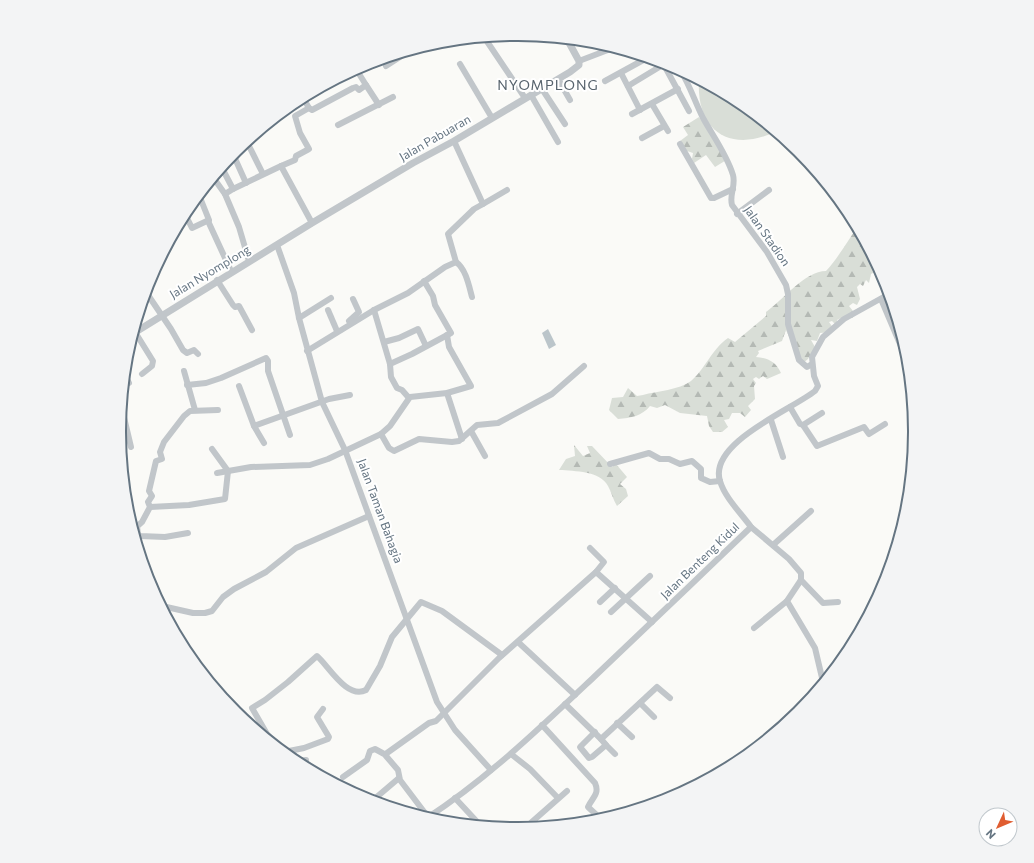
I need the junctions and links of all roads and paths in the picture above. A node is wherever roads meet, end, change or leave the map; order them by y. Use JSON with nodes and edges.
{"nodes":[{"id":1,"x":488,"y":42,"type":"edge"},
{"id":2,"x":570,"y":44,"type":"edge"},
{"id":3,"x":604,"y":51,"type":"edge"},
{"id":4,"x":393,"y":61,"type":"edge"},
{"id":5,"x":579,"y":61,"type":"junction"},
{"id":6,"x":641,"y":61,"type":"edge"},
{"id":7,"x":460,"y":64,"type":"dead end"},
{"id":8,"x":386,"y":66,"type":"dead end"},
{"id":9,"x":658,"y":68,"type":"edge"},
{"id":10,"x":669,"y":72,"type":"edge"},
{"id":11,"x":621,"y":73,"type":"junction"},
{"id":12,"x":359,"y":75,"type":"edge"},
{"id":13,"x":558,"y":79,"type":"junction"},
{"id":14,"x":686,"y":79,"type":"edge"},
{"id":15,"x":605,"y":81,"type":"dead end"},
{"id":16,"x":366,"y":86,"type":"junction"},
{"id":17,"x":628,"y":86,"type":"junction"},
{"id":18,"x":542,"y":89,"type":"junction"},
{"id":19,"x":678,"y":89,"type":"junction"},
{"id":20,"x":392,"y":97,"type":"dead end"},
{"id":21,"x":528,"y":97,"type":"junction"},
{"id":22,"x":570,"y":100,"type":"dead end"},
{"id":23,"x":306,"y":103,"type":"edge"},
{"id":24,"x":652,"y":104,"type":"junction"},
{"id":25,"x":379,"y":105,"type":"junction"},
{"id":26,"x":309,"y":108,"type":"junction"},
{"id":27,"x":640,"y":110,"type":"junction"},
{"id":28,"x":689,"y":111,"type":"dead end"},
{"id":29,"x":632,"y":114,"type":"dead end"},
{"id":30,"x":492,"y":118,"type":"junction"},
{"id":31,"x":566,"y":124,"type":"dead end"},
{"id":32,"x":338,"y":125,"type":"dead end"},
{"id":33,"x":642,"y":138,"type":"dead end"},
{"id":34,"x":454,"y":142,"type":"junction"},
{"id":35,"x":558,"y":142,"type":"dead end"},
{"id":36,"x":680,"y":144,"type":"dead end"},
{"id":37,"x":250,"y":147,"type":"edge"},
{"id":38,"x":236,"y":160,"type":"edge"},
{"id":39,"x":281,"y":166,"type":"junction"},
{"id":40,"x":224,"y":173,"type":"edge"},
{"id":41,"x":263,"y":174,"type":"junction"},
{"id":42,"x":217,"y":182,"type":"edge"},
{"id":43,"x":246,"y":183,"type":"junction"},
{"id":44,"x":233,"y":189,"type":"junction"},
{"id":45,"x":733,"y":189,"type":"junction"},
{"id":46,"x":507,"y":190,"type":"dead end"},
{"id":47,"x":769,"y":190,"type":"dead end"},
{"id":48,"x":225,"y":194,"type":"junction"},
{"id":49,"x":202,"y":201,"type":"edge"},
{"id":50,"x":483,"y":204,"type":"junction"},
{"id":51,"x":737,"y":214,"type":"junction"},
{"id":52,"x":188,"y":221,"type":"edge"},
{"id":53,"x":208,"y":221,"type":"junction"},
{"id":54,"x":312,"y":223,"type":"junction"},
{"id":55,"x":277,"y":245,"type":"junction"},
{"id":56,"x":248,"y":261,"type":"junction"},
{"id":57,"x":456,"y":262,"type":"junction"},
{"id":58,"x":231,"y":271,"type":"junction"},
{"id":59,"x":217,"y":280,"type":"junction"},
{"id":60,"x":424,"y":281,"type":"junction"},
{"id":61,"x":472,"y":297,"type":"dead end"},
{"id":62,"x":884,"y":297,"type":"edge"},
{"id":63,"x":150,"y":298,"type":"edge"},
{"id":64,"x":331,"y":298,"type":"dead end"},
{"id":65,"x":353,"y":299,"type":"dead end"},
{"id":66,"x":881,"y":299,"type":"junction"},
{"id":67,"x":328,"y":310,"type":"dead end"},
{"id":68,"x":374,"y":310,"type":"junction"},
{"id":69,"x":162,"y":315,"type":"junction"},
{"id":70,"x":299,"y":318,"type":"junction"},
{"id":71,"x":141,"y":328,"type":"edge"},
{"id":72,"x":894,"y":329,"type":"edge"},
{"id":73,"x":252,"y":330,"type":"dead end"},
{"id":74,"x":337,"y":331,"type":"junction"},
{"id":75,"x":447,"y":335,"type":"junction"},
{"id":76,"x":138,"y":338,"type":"edge"},
{"id":77,"x":384,"y":342,"type":"junction"},
{"id":78,"x":426,"y":346,"type":"junction"},
{"id":79,"x":307,"y":350,"type":"junction"},
{"id":80,"x":198,"y":354,"type":"dead end"},
{"id":81,"x":390,"y":364,"type":"junction"},
{"id":82,"x":812,"y":364,"type":"junction"},
{"id":83,"x":584,"y":366,"type":"dead end"},
{"id":84,"x":184,"y":371,"type":"dead end"},
{"id":85,"x":142,"y":374,"type":"dead end"},
{"id":86,"x":187,"y":384,"type":"junction"},
{"id":87,"x":239,"y":386,"type":"dead end"},
{"id":88,"x":447,"y":393,"type":"junction"},
{"id":89,"x":350,"y":395,"type":"dead end"},
{"id":90,"x":409,"y":398,"type":"junction"},
{"id":91,"x":322,"y":402,"type":"junction"},
{"id":92,"x":790,"y":407,"type":"junction"},
{"id":93,"x":196,"y":410,"type":"junction"},
{"id":94,"x":218,"y":410,"type":"dead end"},
{"id":95,"x":822,"y":413,"type":"dead end"},
{"id":96,"x":283,"y":417,"type":"junction"},
{"id":97,"x":771,"y":420,"type":"junction"},
{"id":98,"x":885,"y":424,"type":"dead end"},
{"id":99,"x":803,"y":425,"type":"junction"},
{"id":100,"x":254,"y":426,"type":"junction"},
{"id":101,"x":126,"y":429,"type":"edge"},
{"id":102,"x":471,"y":431,"type":"junction"},
{"id":103,"x":381,"y":434,"type":"junction"},
{"id":104,"x":290,"y":435,"type":"dead end"},
{"id":105,"x":462,"y":439,"type":"junction"},
{"id":106,"x":264,"y":443,"type":"dead end"},
{"id":107,"x":130,"y":447,"type":"dead end"},
{"id":108,"x":212,"y":449,"type":"dead end"},
{"id":109,"x":345,"y":450,"type":"junction"},
{"id":110,"x":485,"y":456,"type":"dead end"},
{"id":111,"x":783,"y":456,"type":"dead end"},
{"id":112,"x":610,"y":464,"type":"dead end"},
{"id":113,"x":228,"y":471,"type":"junction"},
{"id":114,"x":217,"y":473,"type":"dead end"},
{"id":115,"x":720,"y":481,"type":"junction"},
{"id":116,"x":150,"y":507,"type":"junction"},
{"id":117,"x":812,"y":511,"type":"dead end"},
{"id":118,"x":369,"y":516,"type":"junction"},
{"id":119,"x":138,"y":525,"type":"edge"},
{"id":120,"x":751,"y":527,"type":"junction"},
{"id":121,"x":188,"y":533,"type":"dead end"},
{"id":122,"x":141,"y":536,"type":"edge"},
{"id":123,"x":773,"y":545,"type":"junction"},
{"id":124,"x":590,"y":548,"type":"dead end"},
{"id":125,"x":596,"y":572,"type":"junction"},
{"id":126,"x":650,"y":576,"type":"dead end"},
{"id":127,"x":801,"y":580,"type":"junction"},
{"id":128,"x":615,"y":588,"type":"junction"},
{"id":129,"x":626,"y":598,"type":"junction"},
{"id":130,"x":787,"y":601,"type":"junction"},
{"id":131,"x":600,"y":602,"type":"dead end"},
{"id":132,"x":838,"y":602,"type":"dead end"},
{"id":133,"x":169,"y":608,"type":"edge"},
{"id":134,"x":611,"y":612,"type":"dead end"},
{"id":135,"x":407,"y":618,"type":"junction"},
{"id":136,"x":652,"y":622,"type":"junction"},
{"id":137,"x":754,"y":628,"type":"dead end"},
{"id":138,"x":518,"y":642,"type":"junction"},
{"id":139,"x":502,"y":655,"type":"junction"},
{"id":140,"x":822,"y":676,"type":"edge"},
{"id":141,"x":575,"y":695,"type":"junction"},
{"id":142,"x":670,"y":698,"type":"dead end"},
{"id":143,"x":640,"y":703,"type":"junction"},
{"id":144,"x":565,"y":704,"type":"junction"},
{"id":145,"x":323,"y":709,"type":"dead end"},
{"id":146,"x":444,"y":714,"type":"junction"},
{"id":147,"x":654,"y":717,"type":"dead end"},
{"id":148,"x":617,"y":723,"type":"junction"},
{"id":149,"x":542,"y":725,"type":"junction"},
{"id":150,"x":264,"y":728,"type":"edge"},
{"id":151,"x":594,"y":732,"type":"junction"},
{"id":152,"x":632,"y":737,"type":"dead end"},
{"id":153,"x":601,"y":738,"type":"junction"},
{"id":154,"x":606,"y":744,"type":"junction"},
{"id":155,"x":292,"y":750,"type":"edge"},
{"id":156,"x":511,"y":754,"type":"junction"},
{"id":157,"x":615,"y":754,"type":"dead end"},
{"id":158,"x":386,"y":755,"type":"junction"},
{"id":159,"x":491,"y":770,"type":"junction"},
{"id":160,"x":343,"y":777,"type":"dead end"},
{"id":161,"x":399,"y":778,"type":"junction"},
{"id":162,"x":567,"y":791,"type":"dead end"},
{"id":163,"x":378,"y":796,"type":"edge"},
{"id":164,"x":455,"y":798,"type":"junction"},
{"id":165,"x":558,"y":798,"type":"junction"},
{"id":166,"x":423,"y":810,"type":"edge"},
{"id":167,"x":434,"y":813,"type":"edge"},
{"id":168,"x":595,"y":814,"type":"edge"},
{"id":169,"x":476,"y":820,"type":"edge"},
{"id":170,"x":531,"y":821,"type":"edge"}],
"edges":[{"from":1,"to":21,"type":"street"},
{"from":2,"to":5,"type":"street"},
{"from":3,"to":5,"type":"street"},
{"from":4,"to":8,"type":"street"},
{"from":5,"to":13,"type":"street","name":"Jalan Pabuaran"},
{"from":6,"to":11,"type":"street"},
{"from":7,"to":30,"type":"street"},
{"from":9,"to":17,"type":"street"},
{"from":10,"to":19,"type":"street"},
{"from":11,"to":15,"type":"street"},
{"from":11,"to":17,"type":"street"},
{"from":12,"to":16,"type":"street"},
{"from":13,"to":18,"type":"street","name":"Jalan Pabuaran"},
{"from":13,"to":22,"type":"street"},
{"from":14,"to":45,"type":"street","name":"Jalan Stadion"},
{"from":16,"to":25,"type":"street"},
{"from":16,"to":26,"type":"street"},
{"from":17,"to":27,"type":"street"},
{"from":18,"to":21,"type":"street","name":"Jalan Pabuaran"},
{"from":18,"to":31,"type":"street"},
{"from":19,"to":24,"type":"street"},
{"from":19,"to":28,"type":"street"},
{"from":20,"to":25,"type":"street"},
{"from":21,"to":30,"type":"street","name":"Jalan Pabuaran"},
{"from":21,"to":35,"type":"street"},
{"from":23,"to":26,"type":"street"},
{"from":24,"to":27,"type":"street"},
{"from":24,"to":33,"type":"street"},
{"from":25,"to":32,"type":"street"},
{"from":26,"to":39,"type":"street"},
{"from":27,"to":29,"type":"street"},
{"from":30,"to":34,"type":"street","name":"Jalan Pabuaran"},
{"from":34,"to":50,"type":"street"},
{"from":34,"to":54,"type":"street","name":"Jalan Pabuaran"},
{"from":36,"to":45,"type":"street"},
{"from":37,"to":41,"type":"street"},
{"from":38,"to":43,"type":"street"},
{"from":39,"to":41,"type":"street"},
{"from":39,"to":54,"type":"street"},
{"from":40,"to":44,"type":"street"},
{"from":41,"to":43,"type":"street"},
{"from":42,"to":48,"type":"street"},
{"from":43,"to":44,"type":"street"},
{"from":44,"to":48,"type":"street"},
{"from":45,"to":51,"type":"street","name":"Jalan Stadion"},
{"from":46,"to":50,"type":"street"},
{"from":47,"to":51,"type":"street"},
{"from":48,"to":56,"type":"street"},
{"from":49,"to":53,"type":"street"},
{"from":50,"to":57,"type":"street"},
{"from":51,"to":82,"type":"street","name":"Jalan Stadion"},
{"from":52,"to":53,"type":"street"},
{"from":53,"to":58,"type":"street"},
{"from":54,"to":55,"type":"street","name":"Jalan Pabuaran"},
{"from":55,"to":56,"type":"street","name":"Jalan Nyomplong"},
{"from":55,"to":70,"type":"street","name":"Jalan Taman Bahagia"},
{"from":56,"to":58,"type":"street","name":"Jalan Nyomplong"},
{"from":57,"to":60,"type":"street"},
{"from":57,"to":61,"type":"street"},
{"from":58,"to":59,"type":"street","name":"Jalan Nyomplong"},
{"from":59,"to":69,"type":"street","name":"Jalan Nyomplong"},
{"from":59,"to":73,"type":"street"},
{"from":60,"to":68,"type":"street"},
{"from":60,"to":75,"type":"street"},
{"from":62,"to":66,"type":"street"},
{"from":63,"to":69,"type":"street"},
{"from":64,"to":70,"type":"street"},
{"from":65,"to":74,"type":"street"},
{"from":66,"to":72,"type":"street"},
{"from":66,"to":82,"type":"street"},
{"from":67,"to":74,"type":"street"},
{"from":68,"to":77,"type":"street"},
{"from":68,"to":79,"type":"street"},
{"from":69,"to":71,"type":"street","name":"Jalan Nyomplong"},
{"from":69,"to":80,"type":"street"},
{"from":70,"to":79,"type":"street","name":"Jalan Taman Bahagia"},
{"from":74,"to":79,"type":"street"},
{"from":75,"to":78,"type":"street"},
{"from":75,"to":88,"type":"street"},
{"from":76,"to":85,"type":"street"},
{"from":77,"to":78,"type":"street"},
{"from":77,"to":81,"type":"street"},
{"from":78,"to":81,"type":"street"},
{"from":79,"to":91,"type":"street","name":"Jalan Taman Bahagia"},
{"from":81,"to":90,"type":"street"},
{"from":82,"to":92,"type":"street"},
{"from":83,"to":102,"type":"street"},
{"from":84,"to":86,"type":"street"},
{"from":86,"to":93,"type":"street"},
{"from":86,"to":96,"type":"street"},
{"from":87,"to":100,"type":"street"},
{"from":88,"to":90,"type":"street"},
{"from":88,"to":105,"type":"street"},
{"from":89,"to":91,"type":"street"},
{"from":90,"to":103,"type":"street"},
{"from":91,"to":96,"type":"street"},
{"from":91,"to":109,"type":"street","name":"Jalan Taman Bahagia"},
{"from":92,"to":97,"type":"street"},
{"from":92,"to":99,"type":"street"},
{"from":93,"to":94,"type":"street"},
{"from":93,"to":116,"type":"street"},
{"from":95,"to":99,"type":"street"},
{"from":96,"to":100,"type":"street"},
{"from":96,"to":104,"type":"street"},
{"from":97,"to":111,"type":"street"},
{"from":97,"to":115,"type":"street"},
{"from":98,"to":99,"type":"street"},
{"from":100,"to":106,"type":"street"},
{"from":101,"to":107,"type":"street"},
{"from":102,"to":105,"type":"street"},
{"from":102,"to":110,"type":"street"},
{"from":103,"to":105,"type":"street"},
{"from":103,"to":109,"type":"street"},
{"from":108,"to":113,"type":"street"},
{"from":109,"to":113,"type":"street"},
{"from":109,"to":118,"type":"street","name":"Jalan Taman Bahagia"},
{"from":112,"to":115,"type":"street"},
{"from":113,"to":114,"type":"street"},
{"from":113,"to":116,"type":"street"},
{"from":115,"to":120,"type":"street","name":"Jalan Benteng Kidul"},
{"from":116,"to":119,"type":"street"},
{"from":117,"to":123,"type":"street"},
{"from":118,"to":133,"type":"street"},
{"from":118,"to":135,"type":"street","name":"Jalan Taman Bahagia"},
{"from":120,"to":123,"type":"street"},
{"from":120,"to":136,"type":"street","name":"Jalan Benteng Kidul"},
{"from":121,"to":122,"type":"street"},
{"from":123,"to":127,"type":"street"},
{"from":124,"to":125,"type":"street"},
{"from":125,"to":128,"type":"street"},
{"from":125,"to":138,"type":"street"},
{"from":126,"to":129,"type":"street"},
{"from":127,"to":130,"type":"street"},
{"from":127,"to":132,"type":"street"},
{"from":128,"to":129,"type":"street"},
{"from":128,"to":131,"type":"street"},
{"from":129,"to":134,"type":"street"},
{"from":129,"to":136,"type":"street"},
{"from":130,"to":137,"type":"street"},
{"from":130,"to":140,"type":"street"},
{"from":135,"to":139,"type":"street"},
{"from":135,"to":146,"type":"street","name":"Jalan Taman Bahagia"},
{"from":135,"to":150,"type":"street"},
{"from":136,"to":141,"type":"street","name":"Jalan Benteng Kidul"},
{"from":138,"to":139,"type":"street"},
{"from":138,"to":141,"type":"street"},
{"from":139,"to":146,"type":"street"},
{"from":141,"to":144,"type":"street","name":"Jalan Benteng Kidul"},
{"from":142,"to":143,"type":"street"},
{"from":143,"to":147,"type":"street"},
{"from":143,"to":148,"type":"street"},
{"from":144,"to":149,"type":"street","name":"Jalan Benteng Kidul"},
{"from":144,"to":151,"type":"street"},
{"from":145,"to":155,"type":"street"},
{"from":146,"to":158,"type":"street"},
{"from":146,"to":159,"type":"street","name":"Jalan Taman Bahagia"},
{"from":148,"to":152,"type":"street"},
{"from":148,"to":153,"type":"street"},
{"from":149,"to":156,"type":"street","name":"Jalan Benteng Kidul"},
{"from":149,"to":168,"type":"street"},
{"from":151,"to":153,"type":"street"},
{"from":151,"to":154,"type":"street"},
{"from":153,"to":154,"type":"street"},
{"from":154,"to":157,"type":"street"},
{"from":156,"to":159,"type":"street","name":"Jalan Benteng Kidul"},
{"from":156,"to":165,"type":"street"},
{"from":158,"to":160,"type":"street"},
{"from":158,"to":161,"type":"street"},
{"from":159,"to":164,"type":"street","name":"Jalan Benteng Kidul"},
{"from":161,"to":163,"type":"street"},
{"from":161,"to":166,"type":"street"},
{"from":162,"to":165,"type":"street"},
{"from":164,"to":167,"type":"street","name":"Jalan Benteng Kidul"},
{"from":164,"to":169,"type":"street"},
{"from":165,"to":170,"type":"street"}]}
